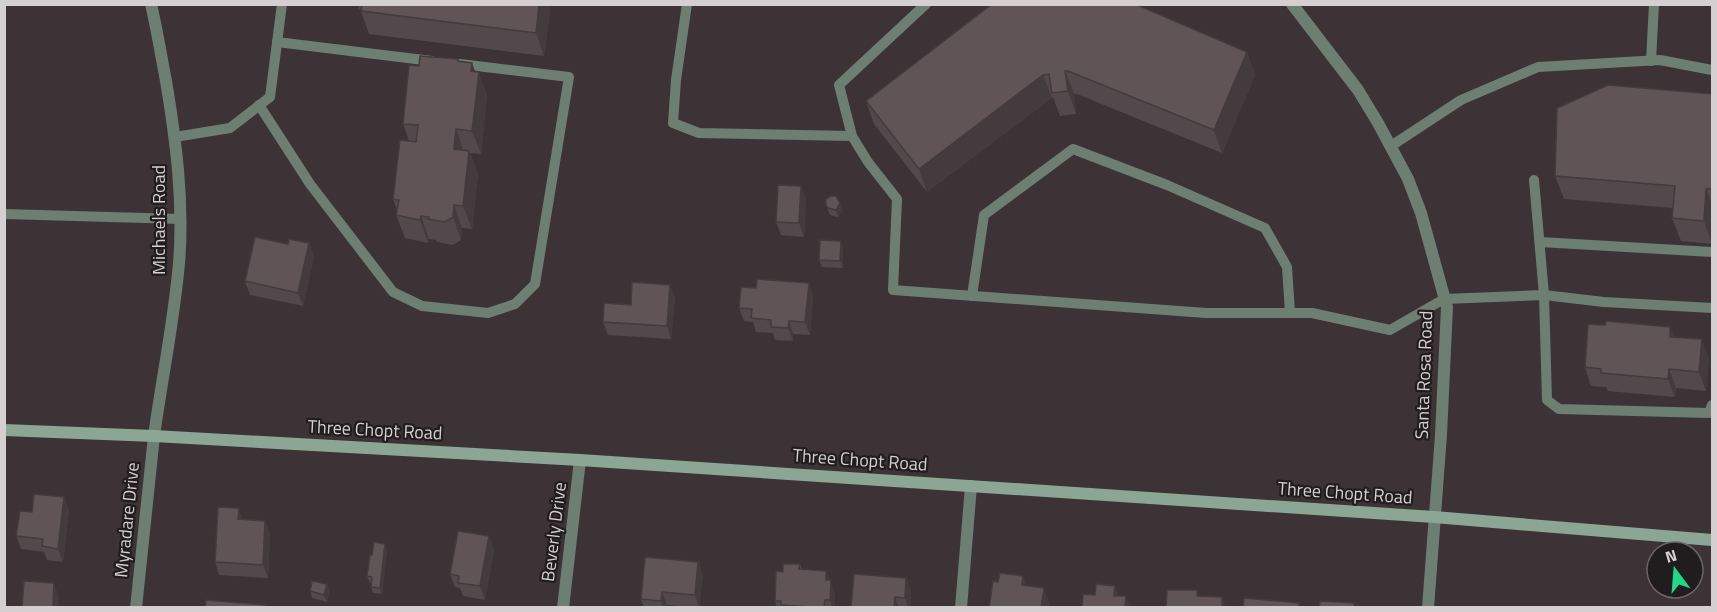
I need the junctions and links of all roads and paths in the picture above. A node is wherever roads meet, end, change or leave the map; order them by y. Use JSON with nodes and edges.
{"nodes":[{"id":1,"x":151,"y":4,"type":"edge"},
{"id":2,"x":282,"y":4,"type":"edge"},
{"id":3,"x":687,"y":4,"type":"edge"},
{"id":4,"x":926,"y":4,"type":"edge"},
{"id":5,"x":1292,"y":4,"type":"edge"},
{"id":6,"x":1654,"y":4,"type":"edge"},
{"id":7,"x":277,"y":42,"type":"junction"},
{"id":8,"x":1651,"y":61,"type":"junction"},
{"id":9,"x":440,"y":62,"type":"edge"},
{"id":10,"x":452,"y":63,"type":"edge"},
{"id":11,"x":1713,"y":70,"type":"edge"},
{"id":12,"x":259,"y":105,"type":"junction"},
{"id":13,"x":852,"y":136,"type":"junction"},
{"id":14,"x":175,"y":137,"type":"junction"},
{"id":15,"x":1391,"y":146,"type":"junction"},
{"id":16,"x":1534,"y":180,"type":"dead end"},
{"id":17,"x":4,"y":214,"type":"edge"},
{"id":18,"x":180,"y":219,"type":"junction"},
{"id":19,"x":1540,"y":242,"type":"junction"},
{"id":20,"x":1713,"y":252,"type":"edge"},
{"id":21,"x":1544,"y":295,"type":"junction"},
{"id":22,"x":972,"y":296,"type":"junction"},
{"id":23,"x":1444,"y":299,"type":"junction"},
{"id":24,"x":1713,"y":308,"type":"edge"},
{"id":25,"x":1290,"y":313,"type":"junction"},
{"id":26,"x":1713,"y":405,"type":"edge"},
{"id":27,"x":4,"y":430,"type":"edge"},
{"id":28,"x":154,"y":436,"type":"junction"},
{"id":29,"x":580,"y":460,"type":"junction"},
{"id":30,"x":971,"y":486,"type":"junction"},
{"id":31,"x":1434,"y":517,"type":"junction"},
{"id":32,"x":1713,"y":540,"type":"edge"},
{"id":33,"x":136,"y":608,"type":"edge"},
{"id":34,"x":563,"y":608,"type":"edge"},
{"id":35,"x":961,"y":608,"type":"edge"},
{"id":36,"x":1428,"y":608,"type":"edge"}],
"edges":[{"from":1,"to":14,"type":"street","name":"Michaels Road"},
{"from":2,"to":7,"type":"lane"},
{"from":3,"to":13,"type":"lane"},
{"from":4,"to":13,"type":"lane"},
{"from":5,"to":15,"type":"street","name":"Santa Rosa Road"},
{"from":6,"to":8,"type":"lane"},
{"from":7,"to":9,"type":"lane"},
{"from":7,"to":12,"type":"lane"},
{"from":8,"to":11,"type":"lane"},
{"from":8,"to":15,"type":"lane"},
{"from":10,"to":12,"type":"lane"},
{"from":12,"to":14,"type":"lane"},
{"from":13,"to":22,"type":"lane"},
{"from":14,"to":18,"type":"street","name":"Michaels Road"},
{"from":15,"to":23,"type":"street","name":"Santa Rosa Road"},
{"from":16,"to":19,"type":"lane"},
{"from":17,"to":18,"type":"lane"},
{"from":18,"to":28,"type":"street","name":"Michaels Road"},
{"from":19,"to":20,"type":"lane"},
{"from":19,"to":21,"type":"lane"},
{"from":21,"to":23,"type":"lane"},
{"from":21,"to":24,"type":"lane"},
{"from":21,"to":26,"type":"lane"},
{"from":22,"to":25,"type":"lane"},
{"from":22,"to":25,"type":"lane"},
{"from":23,"to":25,"type":"lane"},
{"from":23,"to":31,"type":"street","name":"Santa Rosa Road"},
{"from":27,"to":28,"type":"main road","name":"Three Chopt Road"},
{"from":28,"to":29,"type":"main road","name":"Three Chopt Road"},
{"from":28,"to":33,"type":"street","name":"Myradare Drive"},
{"from":29,"to":30,"type":"main road","name":"Three Chopt Road"},
{"from":29,"to":34,"type":"street","name":"Beverly Drive"},
{"from":30,"to":31,"type":"main road","name":"Three Chopt Road"},
{"from":30,"to":35,"type":"street"},
{"from":31,"to":32,"type":"main road","name":"Three Chopt Road"},
{"from":31,"to":36,"type":"street","name":"Santa Rosa Road"}]}
